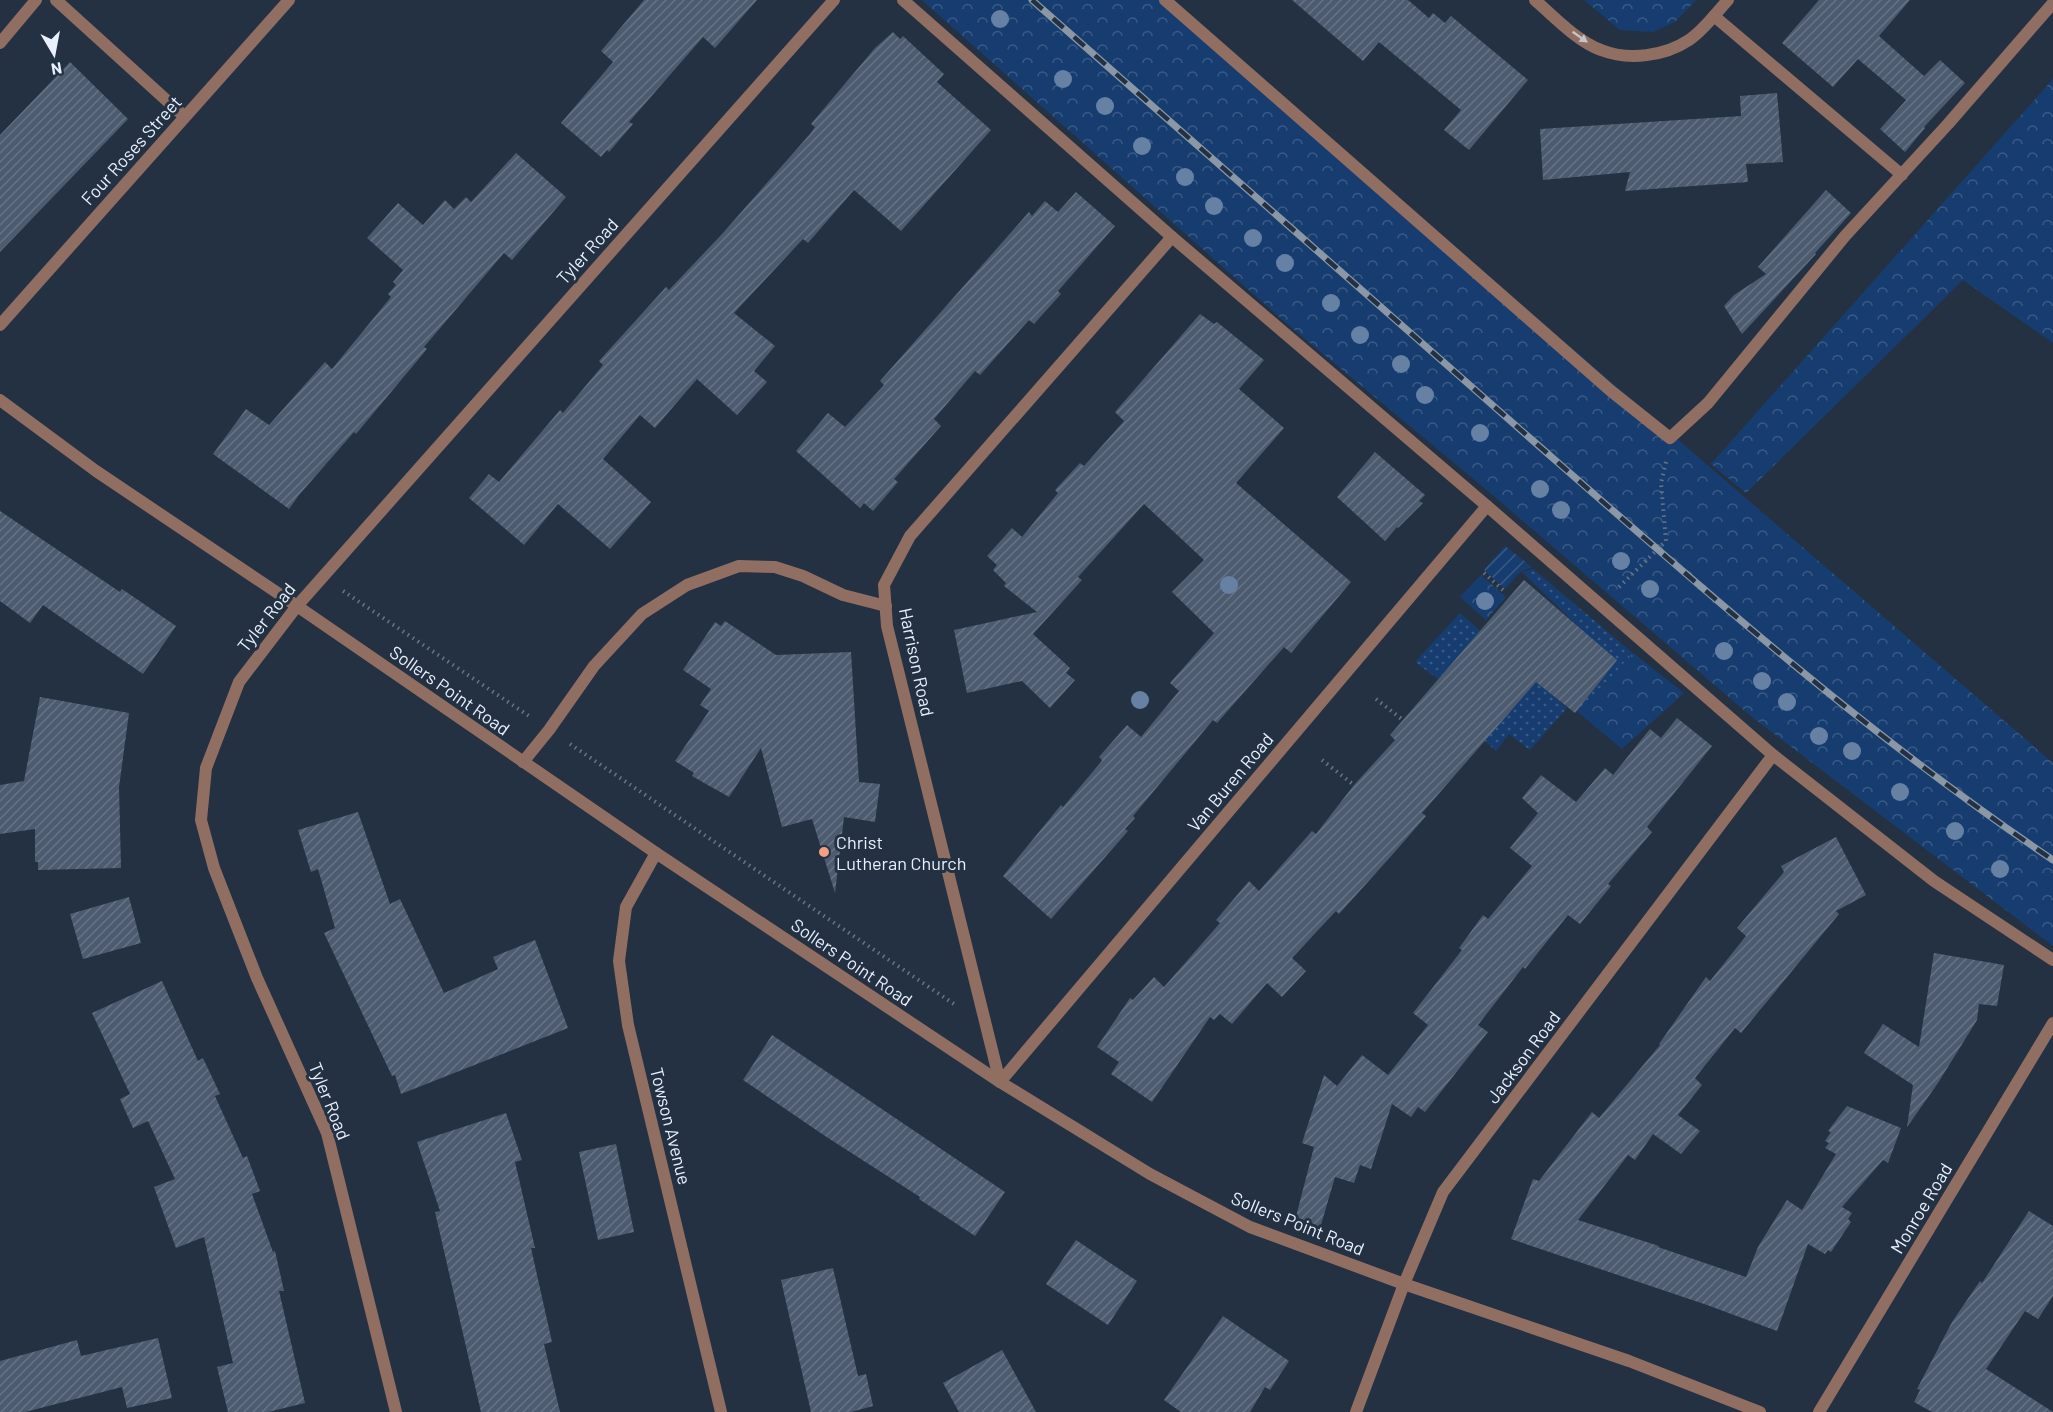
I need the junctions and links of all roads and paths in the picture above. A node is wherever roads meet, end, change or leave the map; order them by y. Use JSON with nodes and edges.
{"nodes":[{"id":1,"x":36,"y":0,"type":"edge"},
{"id":2,"x":56,"y":0,"type":"edge"},
{"id":3,"x":289,"y":0,"type":"edge"},
{"id":4,"x":834,"y":0,"type":"edge"},
{"id":5,"x":903,"y":0,"type":"edge"},
{"id":6,"x":1165,"y":0,"type":"edge"},
{"id":7,"x":1535,"y":0,"type":"edge"},
{"id":8,"x":1728,"y":0,"type":"edge"},
{"id":9,"x":2053,"y":3,"type":"edge"},
{"id":10,"x":1714,"y":16,"type":"junction"},
{"id":11,"x":0,"y":43,"type":"edge"},
{"id":12,"x":185,"y":117,"type":"junction"},
{"id":13,"x":1902,"y":175,"type":"junction"},
{"id":14,"x":1172,"y":237,"type":"junction"},
{"id":15,"x":0,"y":325,"type":"edge"},
{"id":16,"x":0,"y":400,"type":"edge"},
{"id":17,"x":1670,"y":438,"type":"junction"},
{"id":18,"x":1487,"y":506,"type":"junction"},
{"id":19,"x":1484,"y":573,"type":"dead end"},
{"id":20,"x":322,"y":577,"type":"junction"},
{"id":21,"x":1504,"y":591,"type":"dead end"},
{"id":22,"x":297,"y":606,"type":"junction"},
{"id":23,"x":886,"y":606,"type":"junction"},
{"id":24,"x":1612,"y":615,"type":"junction"},
{"id":25,"x":1376,"y":699,"type":"dead end"},
{"id":26,"x":1403,"y":720,"type":"dead end"},
{"id":27,"x":549,"y":730,"type":"junction"},
{"id":28,"x":1773,"y":755,"type":"junction"},
{"id":29,"x":1322,"y":760,"type":"dead end"},
{"id":30,"x":523,"y":762,"type":"junction"},
{"id":31,"x":1354,"y":785,"type":"dead end"},
{"id":32,"x":656,"y":853,"type":"junction"},
{"id":33,"x":2053,"y":960,"type":"edge"},
{"id":34,"x":2053,"y":1023,"type":"edge"},
{"id":35,"x":987,"y":1026,"type":"junction"},
{"id":36,"x":1000,"y":1082,"type":"junction"},
{"id":37,"x":1404,"y":1284,"type":"junction"},
{"id":38,"x":396,"y":1412,"type":"edge"},
{"id":39,"x":721,"y":1412,"type":"edge"},
{"id":40,"x":1356,"y":1412,"type":"edge"},
{"id":41,"x":1760,"y":1412,"type":"edge"},
{"id":42,"x":1819,"y":1412,"type":"edge"}],
"edges":[{"from":1,"to":11,"type":"street"},
{"from":2,"to":12,"type":"street"},
{"from":3,"to":12,"type":"street","name":"Four Roses Street"},
{"from":4,"to":20,"type":"street","name":"Tyler Road"},
{"from":5,"to":14,"type":"street"},
{"from":6,"to":17,"type":"street"},
{"from":7,"to":10,"type":"street","one_way":true},
{"from":8,"to":10,"type":"street"},
{"from":9,"to":13,"type":"street"},
{"from":10,"to":13,"type":"street"},
{"from":12,"to":15,"type":"street","name":"Four Roses Street"},
{"from":13,"to":17,"type":"street"},
{"from":14,"to":18,"type":"street"},
{"from":14,"to":23,"type":"street","name":"Harrison Road"},
{"from":16,"to":22,"type":"street","name":"Sollers Point Road"},
{"from":17,"to":24,"type":"path"},
{"from":18,"to":24,"type":"street"},
{"from":18,"to":36,"type":"street","name":"Van Buren Road"},
{"from":19,"to":21,"type":"path"},
{"from":20,"to":22,"type":"street","name":"Tyler Road"},
{"from":20,"to":27,"type":"path"},
{"from":22,"to":30,"type":"street","name":"Sollers Point Road"},
{"from":22,"to":38,"type":"street","name":"Tyler Road"},
{"from":23,"to":27,"type":"street"},
{"from":23,"to":35,"type":"street","name":"Harrison Road"},
{"from":24,"to":28,"type":"street"},
{"from":25,"to":26,"type":"path"},
{"from":27,"to":30,"type":"street"},
{"from":27,"to":35,"type":"path"},
{"from":28,"to":33,"type":"street"},
{"from":28,"to":37,"type":"street","name":"Jackson Road"},
{"from":29,"to":31,"type":"path"},
{"from":30,"to":32,"type":"street","name":"Sollers Point Road"},
{"from":32,"to":36,"type":"street","name":"Sollers Point Road"},
{"from":32,"to":39,"type":"street","name":"Towson Avenue"},
{"from":34,"to":42,"type":"street","name":"Monroe Road"},
{"from":35,"to":36,"type":"street","name":"Harrison Road"},
{"from":36,"to":37,"type":"street","name":"Sollers Point Road"},
{"from":37,"to":40,"type":"street","name":"Jackson Road"},
{"from":37,"to":41,"type":"street","name":"Sollers Point Road"}]}
